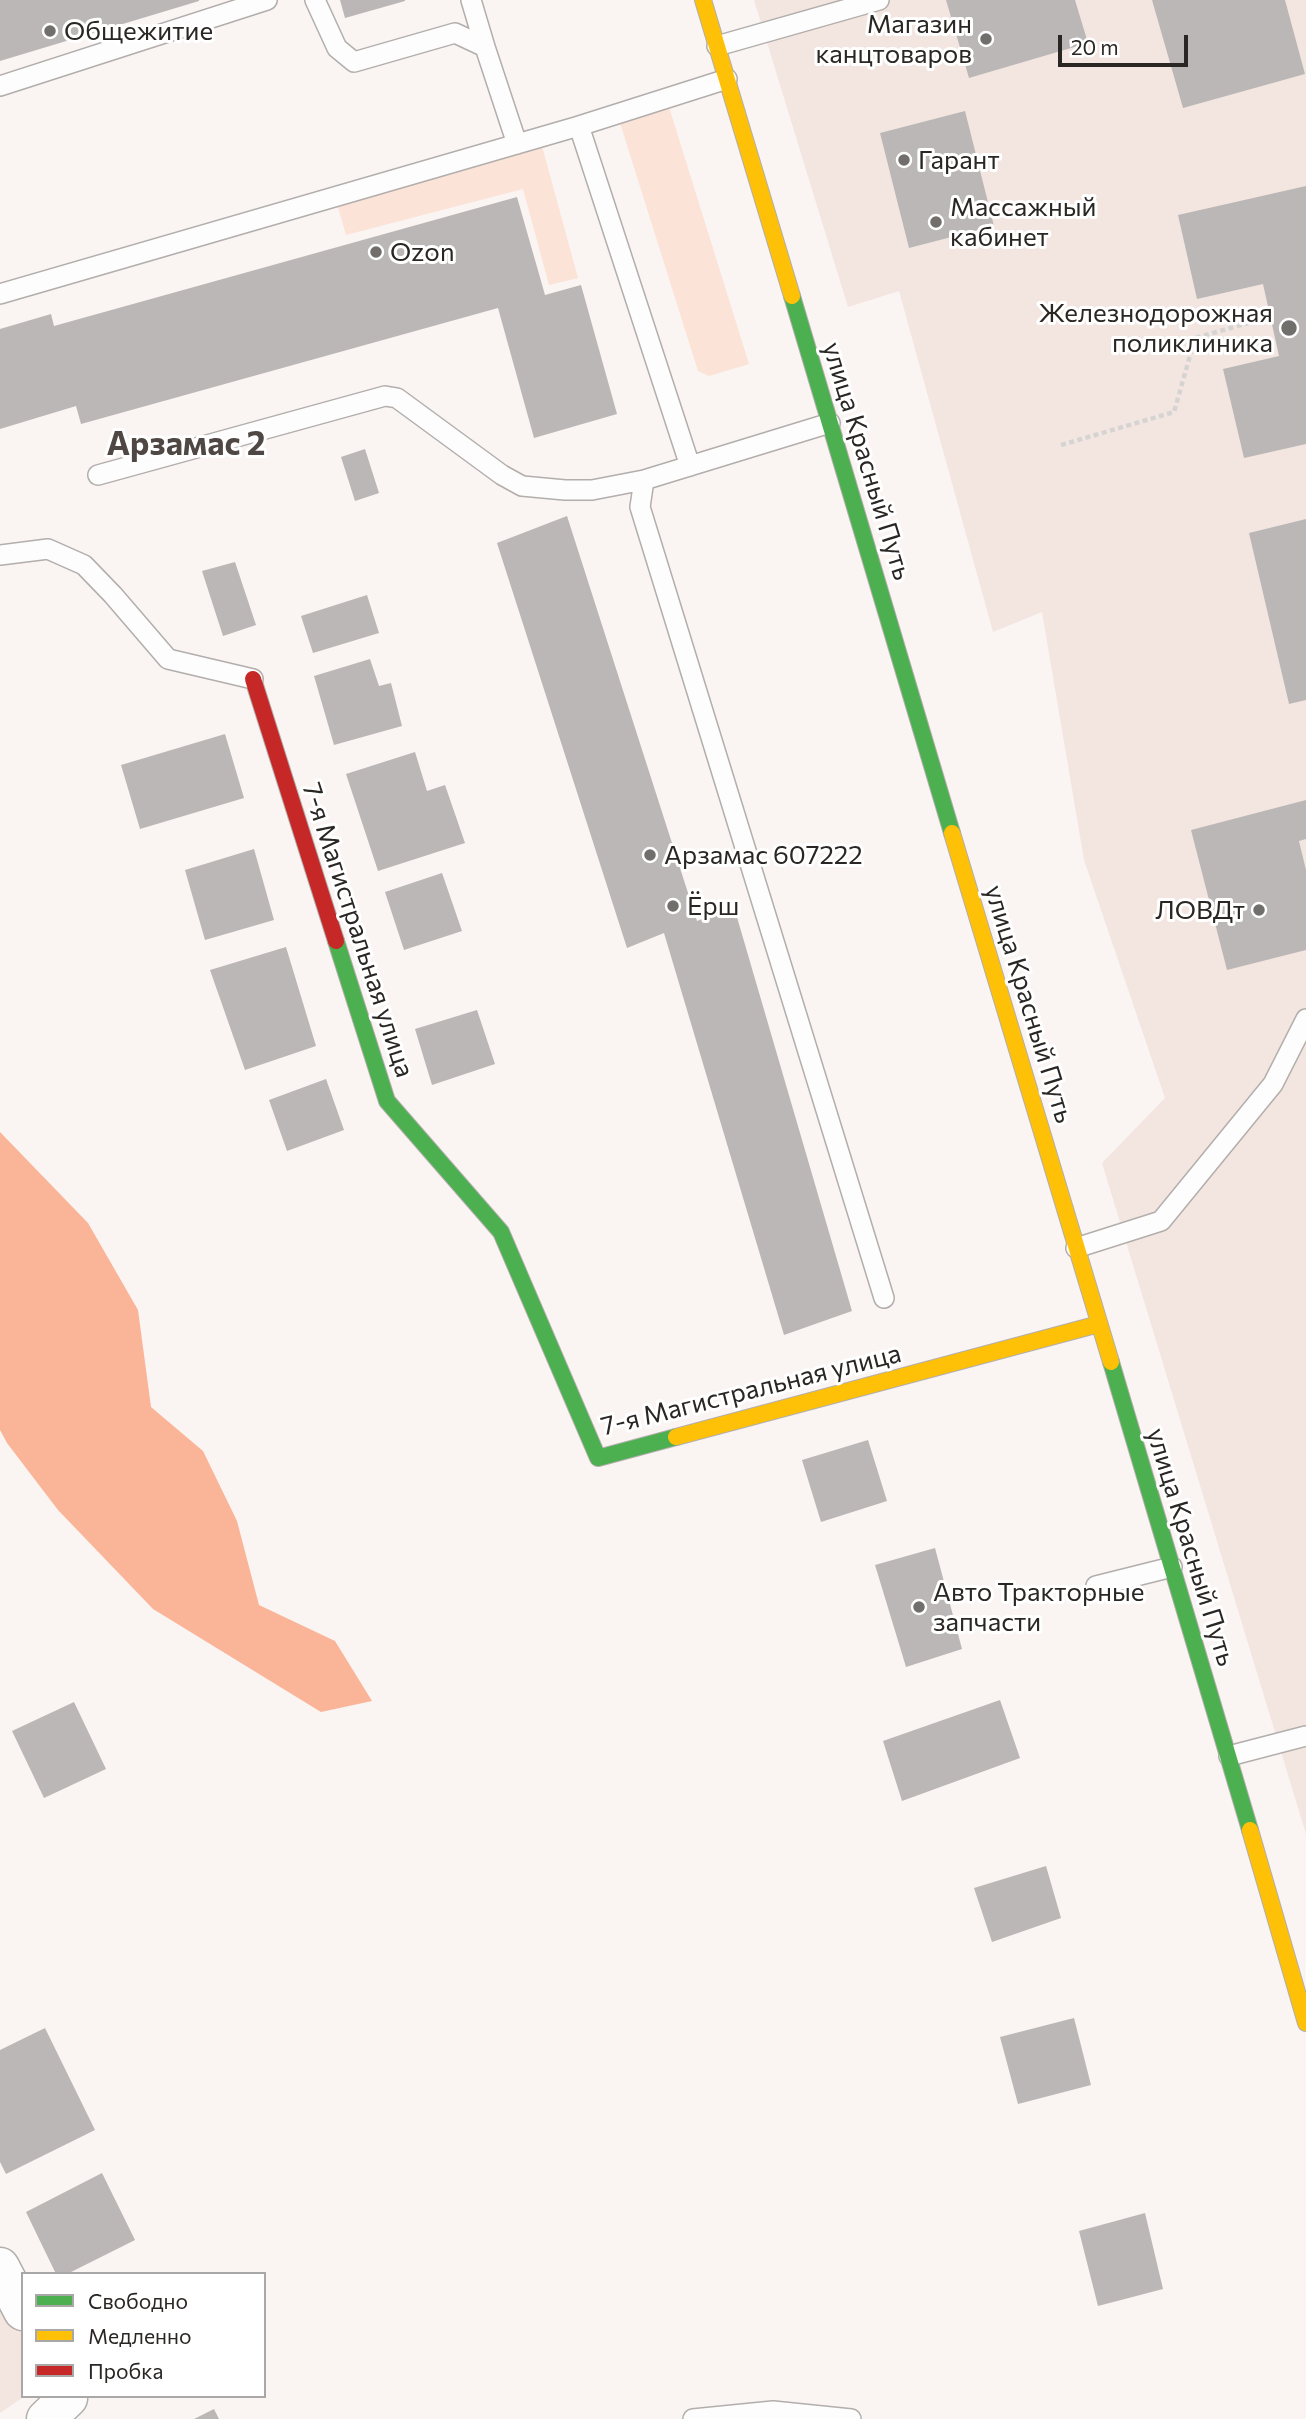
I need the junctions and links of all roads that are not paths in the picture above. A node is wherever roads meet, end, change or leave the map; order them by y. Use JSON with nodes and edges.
{"nodes":[{"id":1,"x":267,"y":0,"type":"edge"},
{"id":2,"x":315,"y":0,"type":"edge"},
{"id":3,"x":471,"y":0,"type":"edge"},
{"id":4,"x":703,"y":0,"type":"edge"},
{"id":5,"x":879,"y":0,"type":"edge"},
{"id":6,"x":717,"y":46,"type":"junction"},
{"id":7,"x":485,"y":47,"type":"junction"},
{"id":8,"x":727,"y":79,"type":"junction"},
{"id":9,"x":0,"y":86,"type":"edge"},
{"id":10,"x":579,"y":126,"type":"junction"},
{"id":11,"x":517,"y":144,"type":"junction"},
{"id":12,"x":0,"y":294,"type":"edge"},
{"id":13,"x":830,"y":423,"type":"junction"},
{"id":14,"x":690,"y":466,"type":"junction"},
{"id":15,"x":98,"y":475,"type":"dead end"},
{"id":16,"x":644,"y":480,"type":"junction"},
{"id":17,"x":0,"y":555,"type":"edge"},
{"id":18,"x":253,"y":679,"type":"joint"},
{"id":19,"x":1306,"y":1019,"type":"edge"},
{"id":20,"x":1076,"y":1248,"type":"junction"},
{"id":21,"x":884,"y":1298,"type":"dead end"},
{"id":22,"x":1099,"y":1324,"type":"junction"},
{"id":23,"x":1172,"y":1567,"type":"junction"},
{"id":24,"x":1097,"y":1586,"type":"dead end"},
{"id":25,"x":1306,"y":1736,"type":"edge"},
{"id":26,"x":1229,"y":1756,"type":"junction"},
{"id":27,"x":1306,"y":2022,"type":"edge"},
{"id":28,"x":0,"y":2267,"type":"edge"},
{"id":29,"x":21,"y":2307,"type":"edge"},
{"id":30,"x":68,"y":2398,"type":"edge"},
{"id":31,"x":46,"y":2419,"type":"edge"},
{"id":32,"x":693,"y":2419,"type":"edge"},
{"id":33,"x":851,"y":2419,"type":"edge"}],
"edges":[{"from":1,"to":9,"type":"lane"},
{"from":2,"to":7,"type":"lane"},
{"from":3,"to":7,"type":"lane"},
{"from":4,"to":6,"type":"main road","name":"улица Красный Путь"},
{"from":5,"to":6,"type":"lane"},
{"from":6,"to":8,"type":"main road","name":"улица Красный Путь"},
{"from":7,"to":11,"type":"lane"},
{"from":8,"to":10,"type":"lane"},
{"from":8,"to":13,"type":"main road","name":"улица Красный Путь"},
{"from":10,"to":11,"type":"lane"},
{"from":10,"to":14,"type":"lane"},
{"from":11,"to":12,"type":"lane"},
{"from":13,"to":14,"type":"lane"},
{"from":13,"to":20,"type":"main road","name":"улица Красный Путь"},
{"from":14,"to":16,"type":"lane"},
{"from":15,"to":16,"type":"lane"},
{"from":16,"to":21,"type":"lane"},
{"from":17,"to":18,"type":"lane"},
{"from":18,"to":22,"type":"main road","name":"7-я Магистральная улица"},
{"from":19,"to":20,"type":"lane"},
{"from":20,"to":22,"type":"main road","name":"улица Красный Путь"},
{"from":22,"to":23,"type":"main road","name":"улица Красный Путь"},
{"from":23,"to":24,"type":"lane"},
{"from":23,"to":26,"type":"main road","name":"улица Красный Путь"},
{"from":25,"to":26,"type":"lane"},
{"from":26,"to":27,"type":"main road","name":"улица Красный Путь"},
{"from":28,"to":29,"type":"street"},
{"from":30,"to":31,"type":"street"},
{"from":32,"to":33,"type":"lane"}]}
